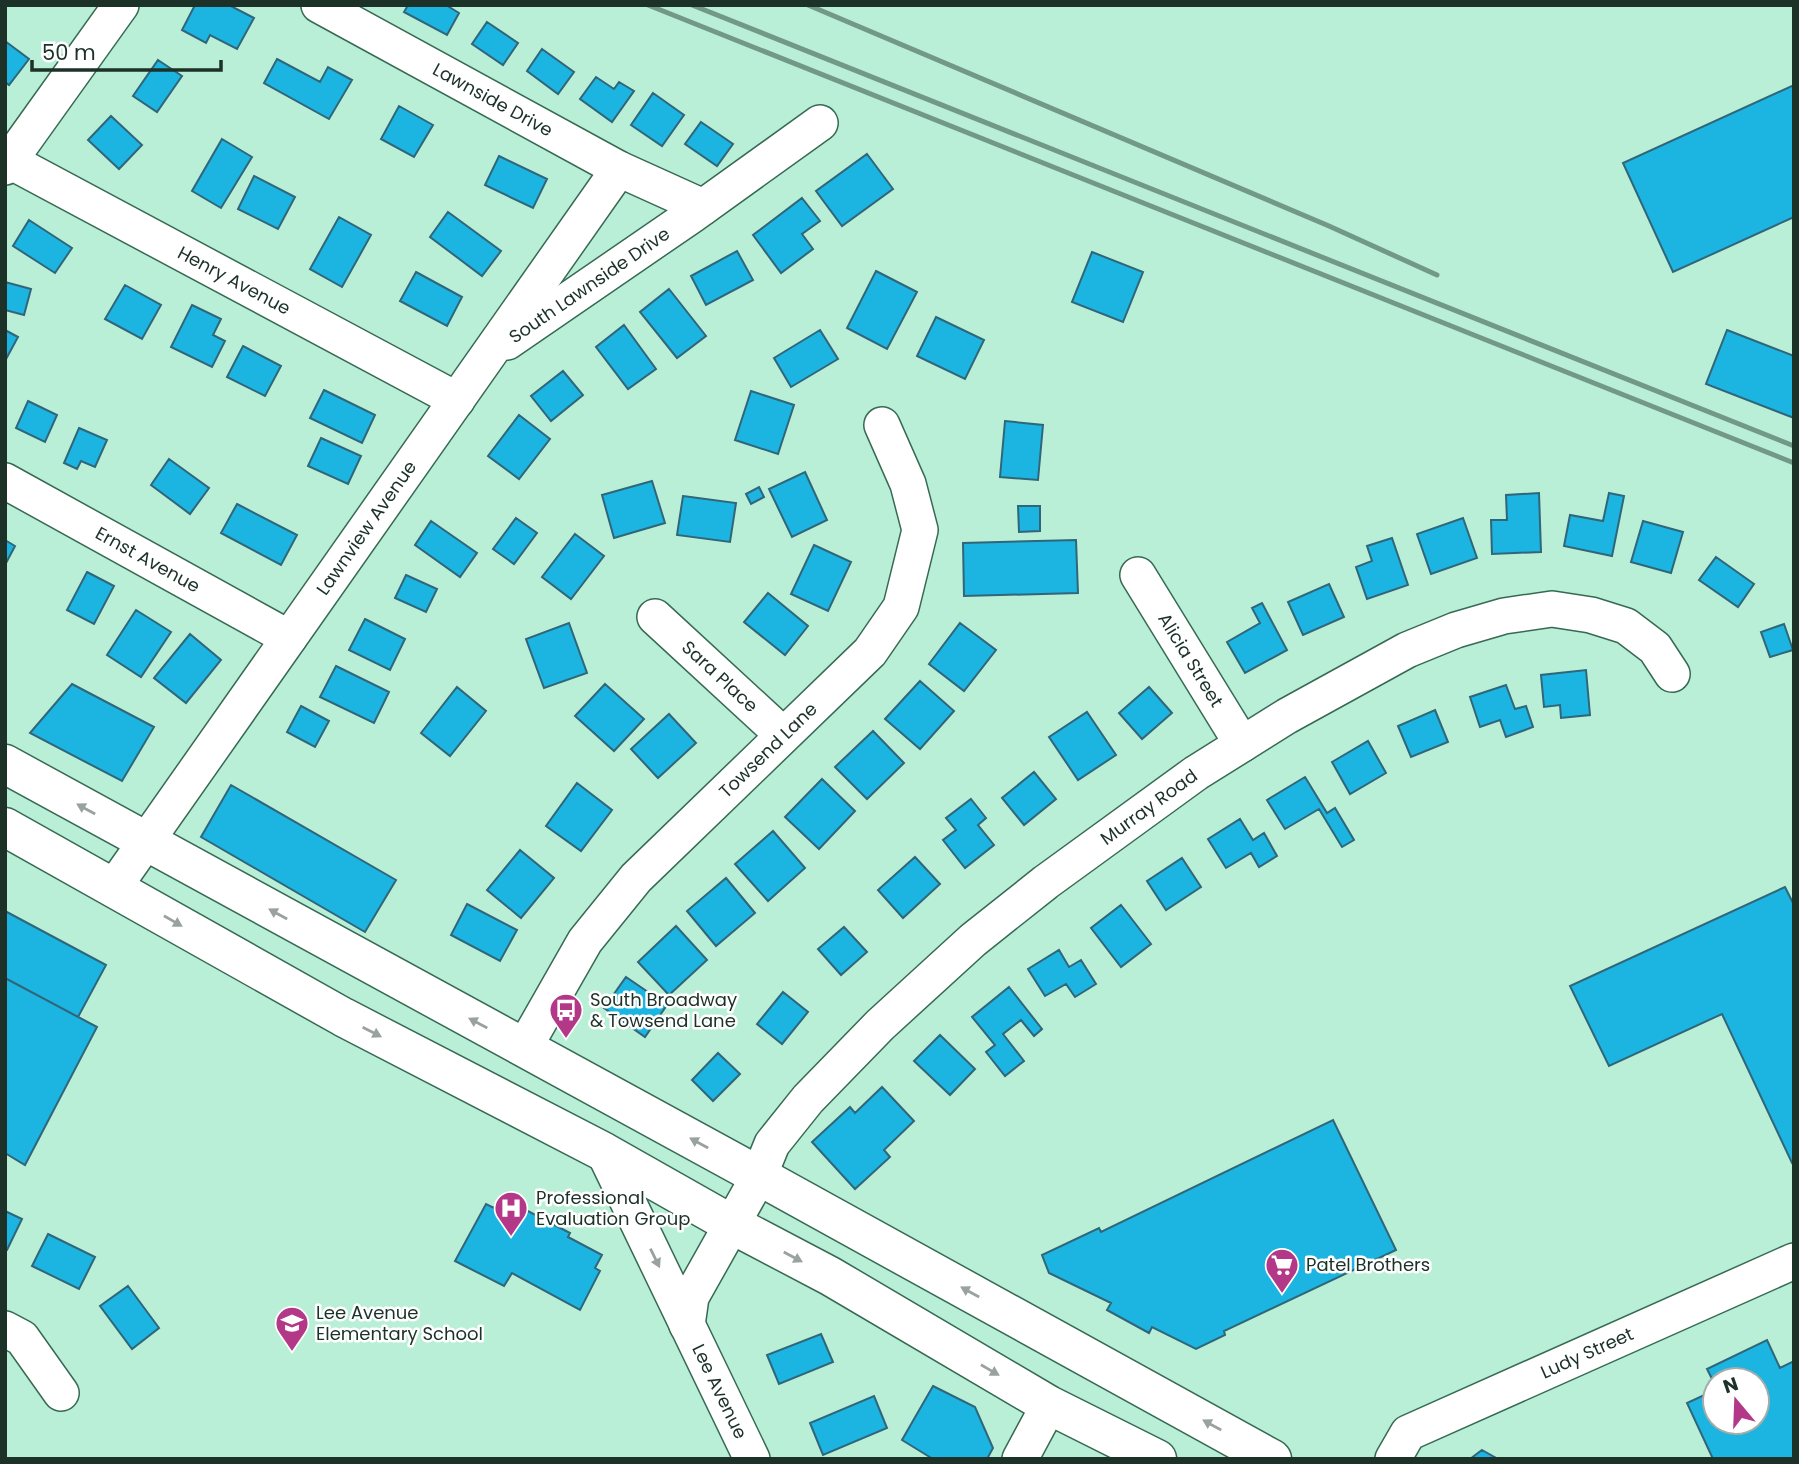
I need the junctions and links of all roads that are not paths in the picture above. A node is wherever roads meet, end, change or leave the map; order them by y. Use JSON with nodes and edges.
{"nodes":[{"id":1,"x":121,"y":5,"type":"edge"},
{"id":2,"x":319,"y":5,"type":"edge"},
{"id":3,"x":820,"y":123,"type":"dead end"},
{"id":4,"x":8,"y":164,"type":"edge"},
{"id":5,"x":619,"y":169,"type":"junction"},
{"id":6,"x":698,"y":211,"type":"junction"},
{"id":7,"x":488,"y":356,"type":"junction"},
{"id":8,"x":457,"y":400,"type":"junction"},
{"id":9,"x":882,"y":425,"type":"dead end"},
{"id":10,"x":5,"y":481,"type":"edge"},
{"id":11,"x":1138,"y":575,"type":"dead end"},
{"id":12,"x":655,"y":617,"type":"dead end"},
{"id":13,"x":289,"y":639,"type":"junction"},
{"id":14,"x":1672,"y":674,"type":"dead end"},
{"id":15,"x":783,"y":735,"type":"junction"},
{"id":16,"x":1242,"y":744,"type":"junction"},
{"id":17,"x":5,"y":764,"type":"edge"},
{"id":18,"x":5,"y":827,"type":"edge"},
{"id":19,"x":146,"y":842,"type":"junction"},
{"id":20,"x":114,"y":887,"type":"junction"},
{"id":21,"x":524,"y":1048,"type":"junction"},
{"id":22,"x":604,"y":1152,"type":"junction"},
{"id":23,"x":759,"y":1176,"type":"junction"},
{"id":24,"x":733,"y":1225,"type":"junction"},
{"id":25,"x":1794,"y":1261,"type":"edge"},
{"id":26,"x":687,"y":1325,"type":"junction"},
{"id":27,"x":5,"y":1329,"type":"edge"},
{"id":28,"x":61,"y":1393,"type":"dead end"},
{"id":29,"x":1049,"y":1405,"type":"junction"},
{"id":30,"x":752,"y":1459,"type":"edge"},
{"id":31,"x":1020,"y":1459,"type":"edge"},
{"id":32,"x":1157,"y":1459,"type":"edge"},
{"id":33,"x":1272,"y":1459,"type":"edge"},
{"id":34,"x":1393,"y":1459,"type":"edge"}],
"edges":[{"from":1,"to":4,"type":"street"},
{"from":2,"to":5,"type":"street","name":"Lawnside Drive"},
{"from":3,"to":6,"type":"street","name":"South Lawnside Drive"},
{"from":4,"to":8,"type":"street","name":"Henry Avenue"},
{"from":5,"to":6,"type":"street","name":"Lawnside Drive"},
{"from":5,"to":7,"type":"street","name":"Lawnview Avenue"},
{"from":6,"to":7,"type":"street","name":"South Lawnside Drive"},
{"from":7,"to":8,"type":"street","name":"Lawnview Avenue"},
{"from":8,"to":13,"type":"street","name":"Lawnview Avenue"},
{"from":9,"to":15,"type":"street","name":"Towsend Lane"},
{"from":10,"to":13,"type":"street","name":"Ernst Avenue"},
{"from":11,"to":16,"type":"street","name":"Alicia Street"},
{"from":12,"to":15,"type":"street","name":"Sara Place"},
{"from":13,"to":19,"type":"street","name":"Lawnview Avenue"},
{"from":14,"to":16,"type":"street","name":"Murray Road"},
{"from":15,"to":21,"type":"street","name":"Towsend Lane"},
{"from":16,"to":23,"type":"street","name":"Murray Road"},
{"from":19,"to":17,"type":"main road","one_way":true},
{"from":18,"to":20,"type":"main road"},
{"from":19,"to":20,"type":"street","name":"Lawnview Avenue"},
{"from":21,"to":19,"type":"main road","one_way":true},
{"from":20,"to":22,"type":"main road","one_way":true},
{"from":23,"to":21,"type":"main road","one_way":true},
{"from":22,"to":24,"type":"main road"},
{"from":22,"to":26,"type":"street","name":"Lee Avenue","one_way":true},
{"from":23,"to":24,"type":"street","name":"Murray Road"},
{"from":33,"to":23,"type":"main road","one_way":true},
{"from":24,"to":26,"type":"street","name":"Lee Avenue"},
{"from":24,"to":29,"type":"main road","one_way":true},
{"from":25,"to":34,"type":"street","name":"Ludy Street"},
{"from":26,"to":30,"type":"street","name":"Lee Avenue"},
{"from":27,"to":28,"type":"street"},
{"from":29,"to":31,"type":"street"},
{"from":29,"to":32,"type":"main road"}]}
